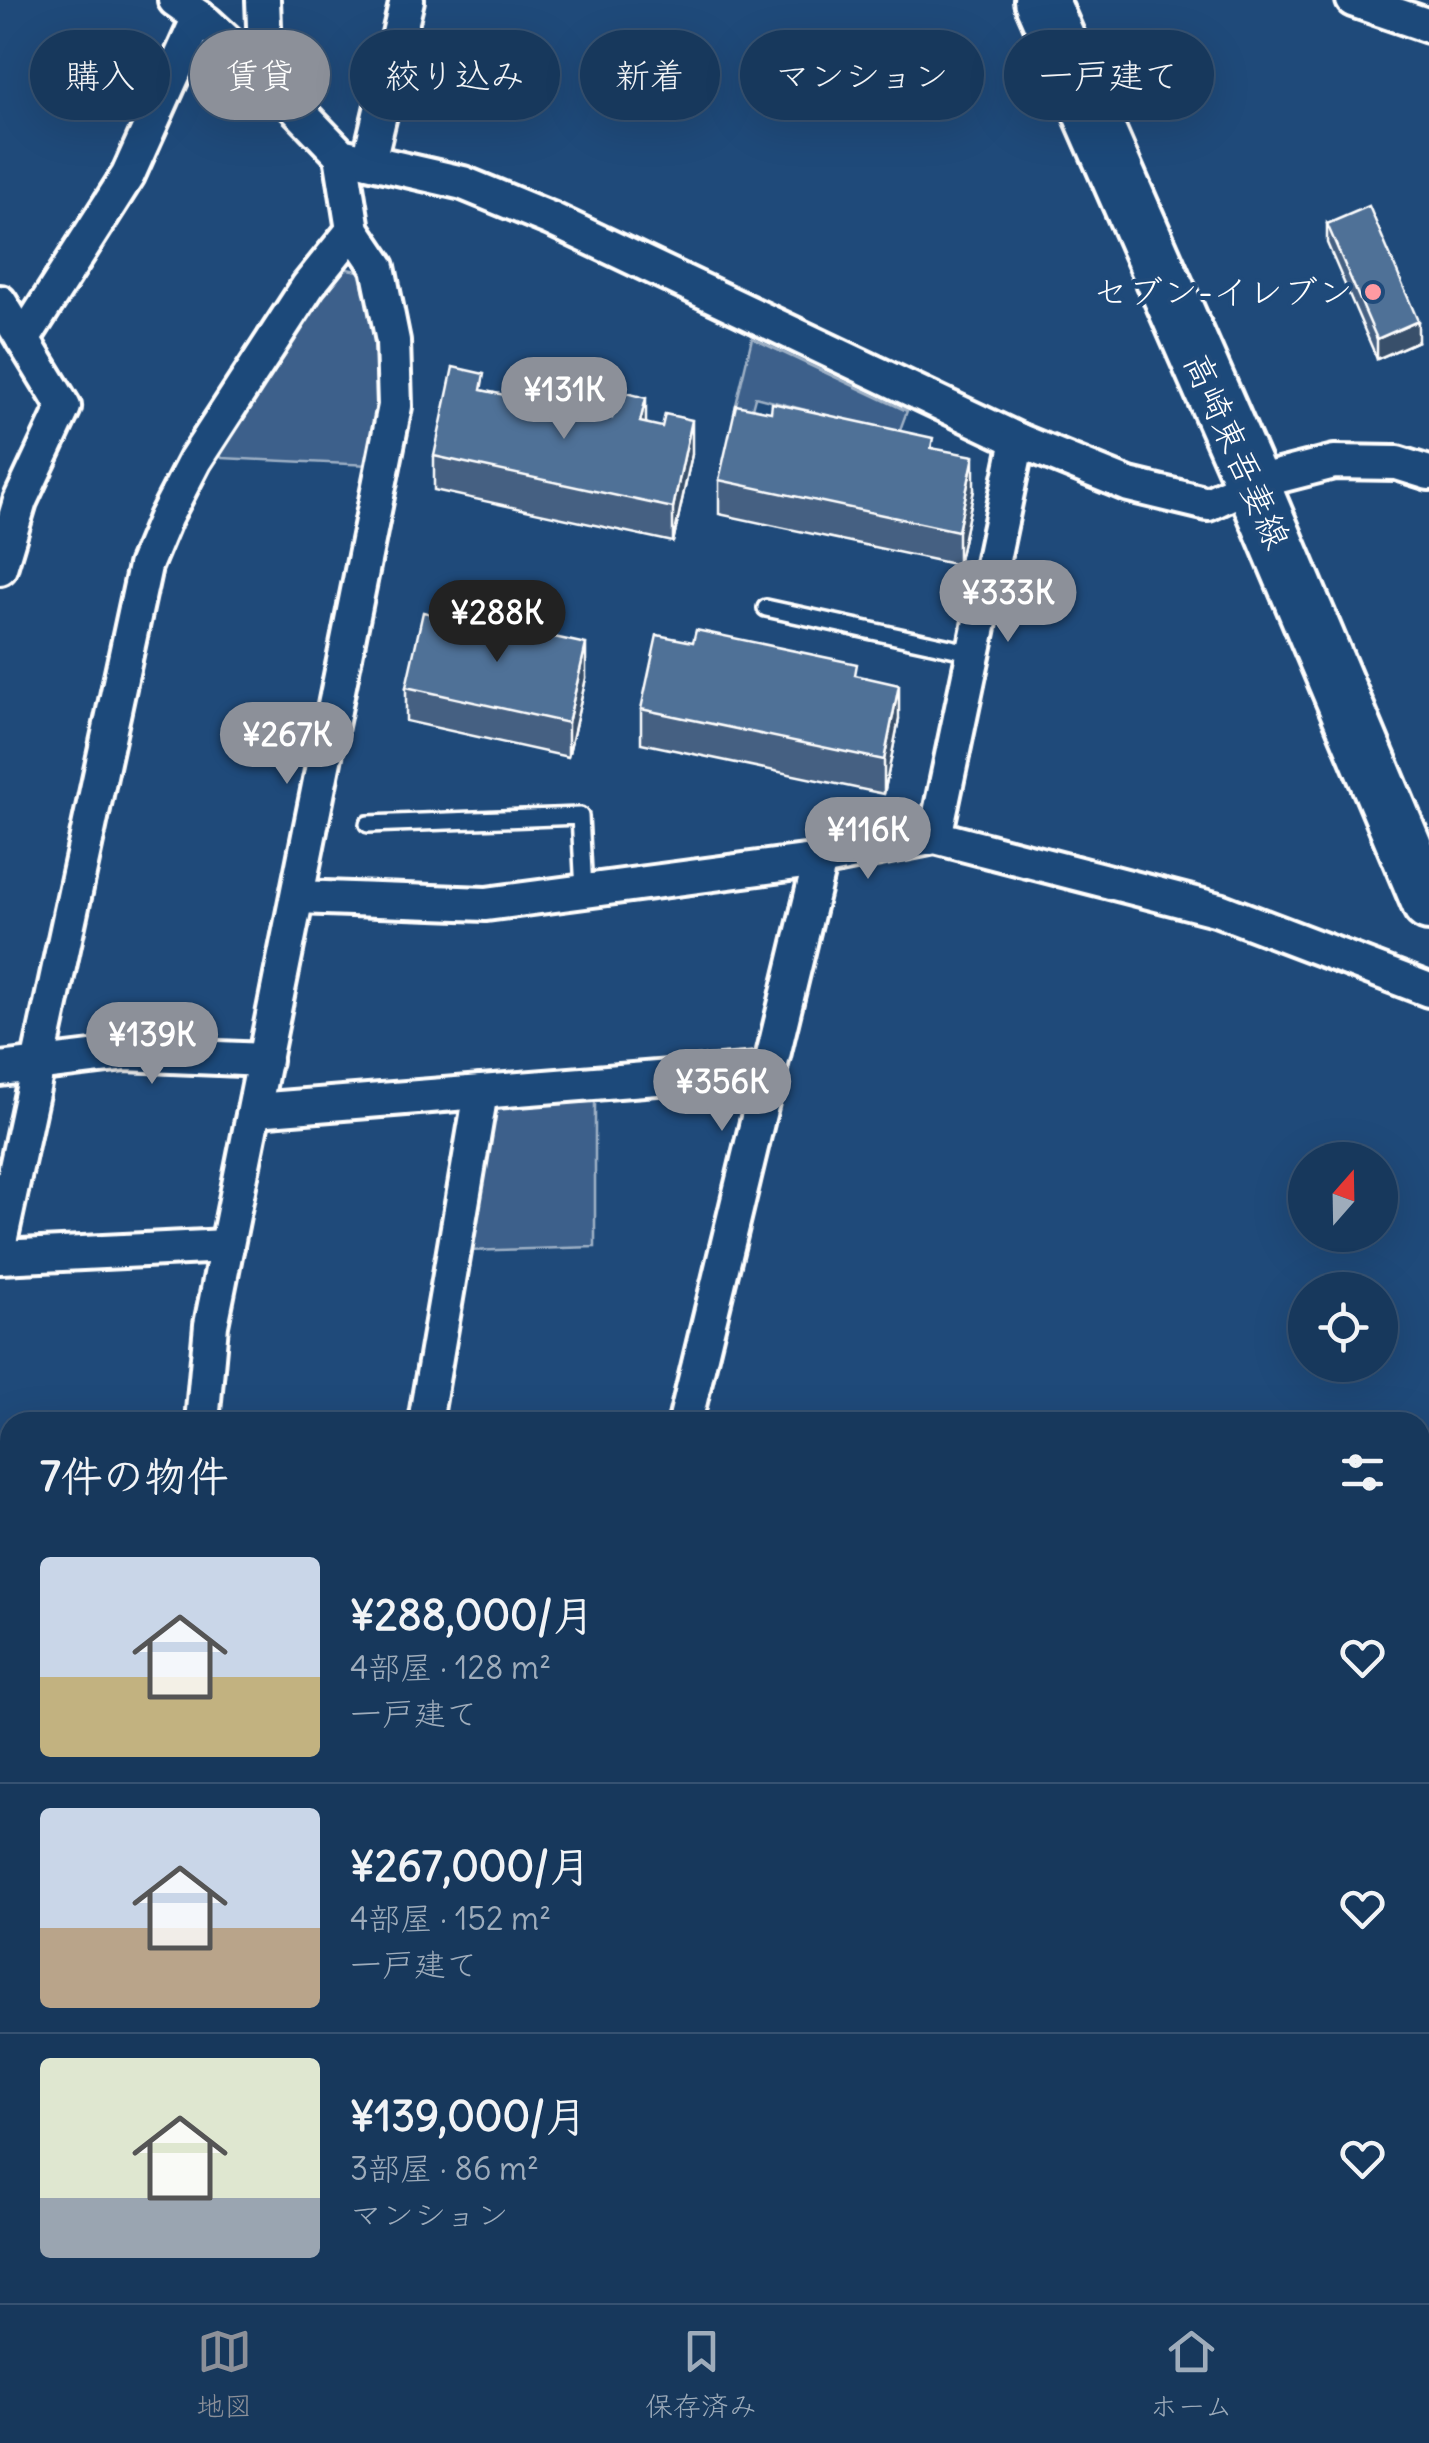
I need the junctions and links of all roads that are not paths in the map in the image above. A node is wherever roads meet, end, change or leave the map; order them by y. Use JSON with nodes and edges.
{"nodes":[{"id":1,"x":263,"y":0,"type":"edge"},
{"id":2,"x":407,"y":0,"type":"edge"},
{"id":3,"x":1041,"y":0,"type":"edge"},
{"id":4,"x":1352,"y":0,"type":"edge"},
{"id":5,"x":187,"y":8,"type":"edge"},
{"id":6,"x":1429,"y":26,"type":"edge"},
{"id":7,"x":212,"y":30,"type":"edge"},
{"id":8,"x":264,"y":30,"type":"edge"},
{"id":9,"x":313,"y":120,"type":"edge"},
{"id":10,"x":355,"y":158,"type":"junction"},
{"id":11,"x":353,"y":230,"type":"junction"},
{"id":12,"x":0,"y":302,"type":"edge"},
{"id":13,"x":23,"y":340,"type":"junction"},
{"id":14,"x":1018,"y":440,"type":"junction"},
{"id":15,"x":1429,"y":473,"type":"edge"},
{"id":16,"x":1252,"y":483,"type":"junction"},
{"id":17,"x":0,"y":568,"type":"edge"},
{"id":18,"x":766,"y":608,"type":"dead end"},
{"id":19,"x":974,"y":653,"type":"junction"},
{"id":20,"x":368,"y":824,"type":"dead end"},
{"id":21,"x":935,"y":838,"type":"junction"},
{"id":22,"x":1419,"y":855,"type":"edge"},
{"id":23,"x":820,"y":860,"type":"junction"},
{"id":24,"x":584,"y":891,"type":"junction"},
{"id":25,"x":298,"y":897,"type":"junction"},
{"id":26,"x":1429,"y":904,"type":"edge"},
{"id":27,"x":1429,"y":990,"type":"edge"},
{"id":28,"x":265,"y":1060,"type":"junction"},
{"id":29,"x":38,"y":1064,"type":"junction"},
{"id":30,"x":0,"y":1069,"type":"edge"},
{"id":31,"x":770,"y":1069,"type":"junction"},
{"id":32,"x":481,"y":1092,"type":"junction"},
{"id":33,"x":255,"y":1110,"type":"junction"},
{"id":34,"x":0,"y":1242,"type":"edge"},
{"id":35,"x":227,"y":1246,"type":"junction"},
{"id":36,"x":0,"y":1257,"type":"edge"},
{"id":37,"x":203,"y":1412,"type":"edge"},
{"id":38,"x":427,"y":1412,"type":"edge"},
{"id":39,"x":687,"y":1412,"type":"edge"}],
"edges":[{"from":1,"to":8,"type":"street"},
{"from":2,"to":10,"type":"street"},
{"from":3,"to":16,"type":"main road","name":"高崎東吾妻線"},
{"from":4,"to":6,"type":"street"},
{"from":5,"to":7,"type":"street"},
{"from":5,"to":13,"type":"street"},
{"from":9,"to":10,"type":"street"},
{"from":10,"to":11,"type":"street"},
{"from":10,"to":14,"type":"street"},
{"from":11,"to":25,"type":"street"},
{"from":11,"to":29,"type":"street"},
{"from":12,"to":13,"type":"street"},
{"from":13,"to":17,"type":"street"},
{"from":14,"to":16,"type":"street"},
{"from":14,"to":19,"type":"street"},
{"from":15,"to":16,"type":"street"},
{"from":16,"to":22,"type":"main road","name":"高崎東吾妻線"},
{"from":18,"to":19,"type":"lane"},
{"from":19,"to":21,"type":"street"},
{"from":20,"to":24,"type":"lane"},
{"from":21,"to":23,"type":"street"},
{"from":21,"to":27,"type":"street"},
{"from":22,"to":26,"type":"main road","name":"高崎東吾妻線"},
{"from":23,"to":24,"type":"street"},
{"from":23,"to":31,"type":"street"},
{"from":24,"to":25,"type":"street"},
{"from":25,"to":28,"type":"street"},
{"from":28,"to":29,"type":"street"},
{"from":28,"to":33,"type":"street"},
{"from":29,"to":30,"type":"street"},
{"from":29,"to":34,"type":"street"},
{"from":31,"to":32,"type":"street"},
{"from":31,"to":39,"type":"street"},
{"from":32,"to":33,"type":"street"},
{"from":32,"to":38,"type":"street"},
{"from":33,"to":35,"type":"street"},
{"from":35,"to":36,"type":"street"},
{"from":35,"to":37,"type":"street"}]}
